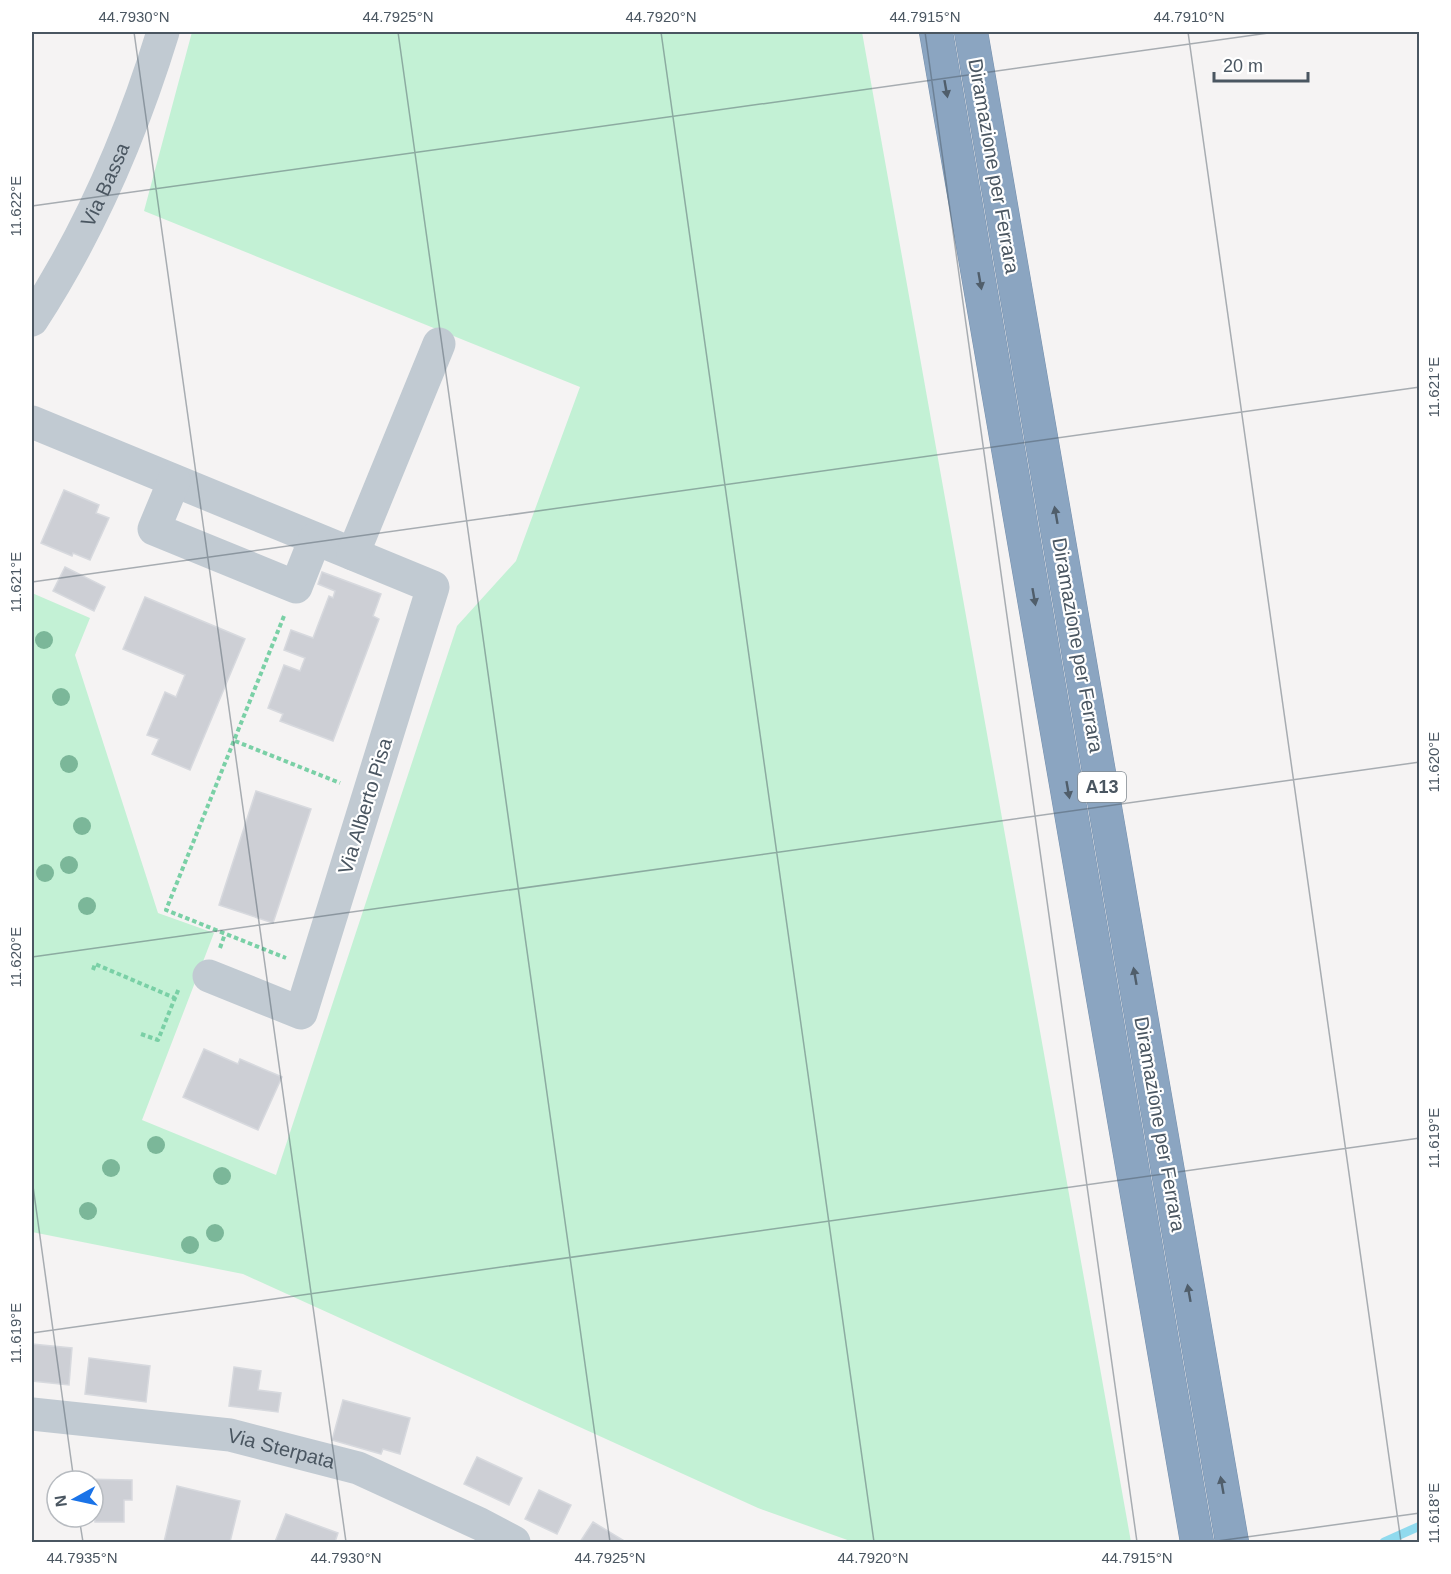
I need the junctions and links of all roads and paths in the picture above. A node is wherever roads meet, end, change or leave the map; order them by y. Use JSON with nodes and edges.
{"nodes":[{"id":1,"x":936,"y":32,"type":"edge"},
{"id":2,"x":970,"y":32,"type":"edge"},
{"id":3,"x":154,"y":34,"type":"edge"},
{"id":4,"x":32,"y":320,"type":"edge"},
{"id":5,"x":439,"y":344,"type":"dead end"},
{"id":6,"x":32,"y":422,"type":"edge"},
{"id":7,"x":174,"y":481,"type":"junction"},
{"id":8,"x":315,"y":538,"type":"junction"},
{"id":9,"x":353,"y":554,"type":"junction"},
{"id":10,"x":296,"y":587,"type":"junction"},
{"id":11,"x":235,"y":741,"type":"junction"},
{"id":12,"x":369,"y":795,"type":"junction"},
{"id":13,"x":314,"y":969,"type":"junction"},
{"id":14,"x":93,"y":970,"type":"dead end"},
{"id":15,"x":209,"y":976,"type":"dead end"},
{"id":16,"x":175,"y":998,"type":"dead end"},
{"id":17,"x":32,"y":1414,"type":"edge"},
{"id":18,"x":514,"y":1542,"type":"edge"},
{"id":19,"x":1197,"y":1542,"type":"edge"},
{"id":20,"x":1232,"y":1542,"type":"edge"}],
"edges":[{"from":1,"to":19,"type":"highway","name":"Diramazione per Ferrara","number":"A13","one_way":true},
{"from":20,"to":2,"type":"highway","name":"Diramazione per Ferrara","number":"A13","one_way":true},
{"from":3,"to":4,"type":"street","name":"Via Bassa"},
{"from":5,"to":9,"type":"street"},
{"from":6,"to":7,"type":"street","name":"Via Alberto Pisa"},
{"from":7,"to":8,"type":"street","name":"Via Alberto Pisa"},
{"from":7,"to":10,"type":"street"},
{"from":8,"to":9,"type":"street","name":"Via Alberto Pisa"},
{"from":8,"to":10,"type":"street"},
{"from":9,"to":12,"type":"street","name":"Via Alberto Pisa"},
{"from":10,"to":11,"type":"path"},
{"from":11,"to":12,"type":"path"},
{"from":11,"to":13,"type":"path"},
{"from":12,"to":13,"type":"street","name":"Via Alberto Pisa"},
{"from":13,"to":15,"type":"street","name":"Via Alberto Pisa"},
{"from":14,"to":16,"type":"path"},
{"from":17,"to":18,"type":"street","name":"Via Sterpata"}]}
